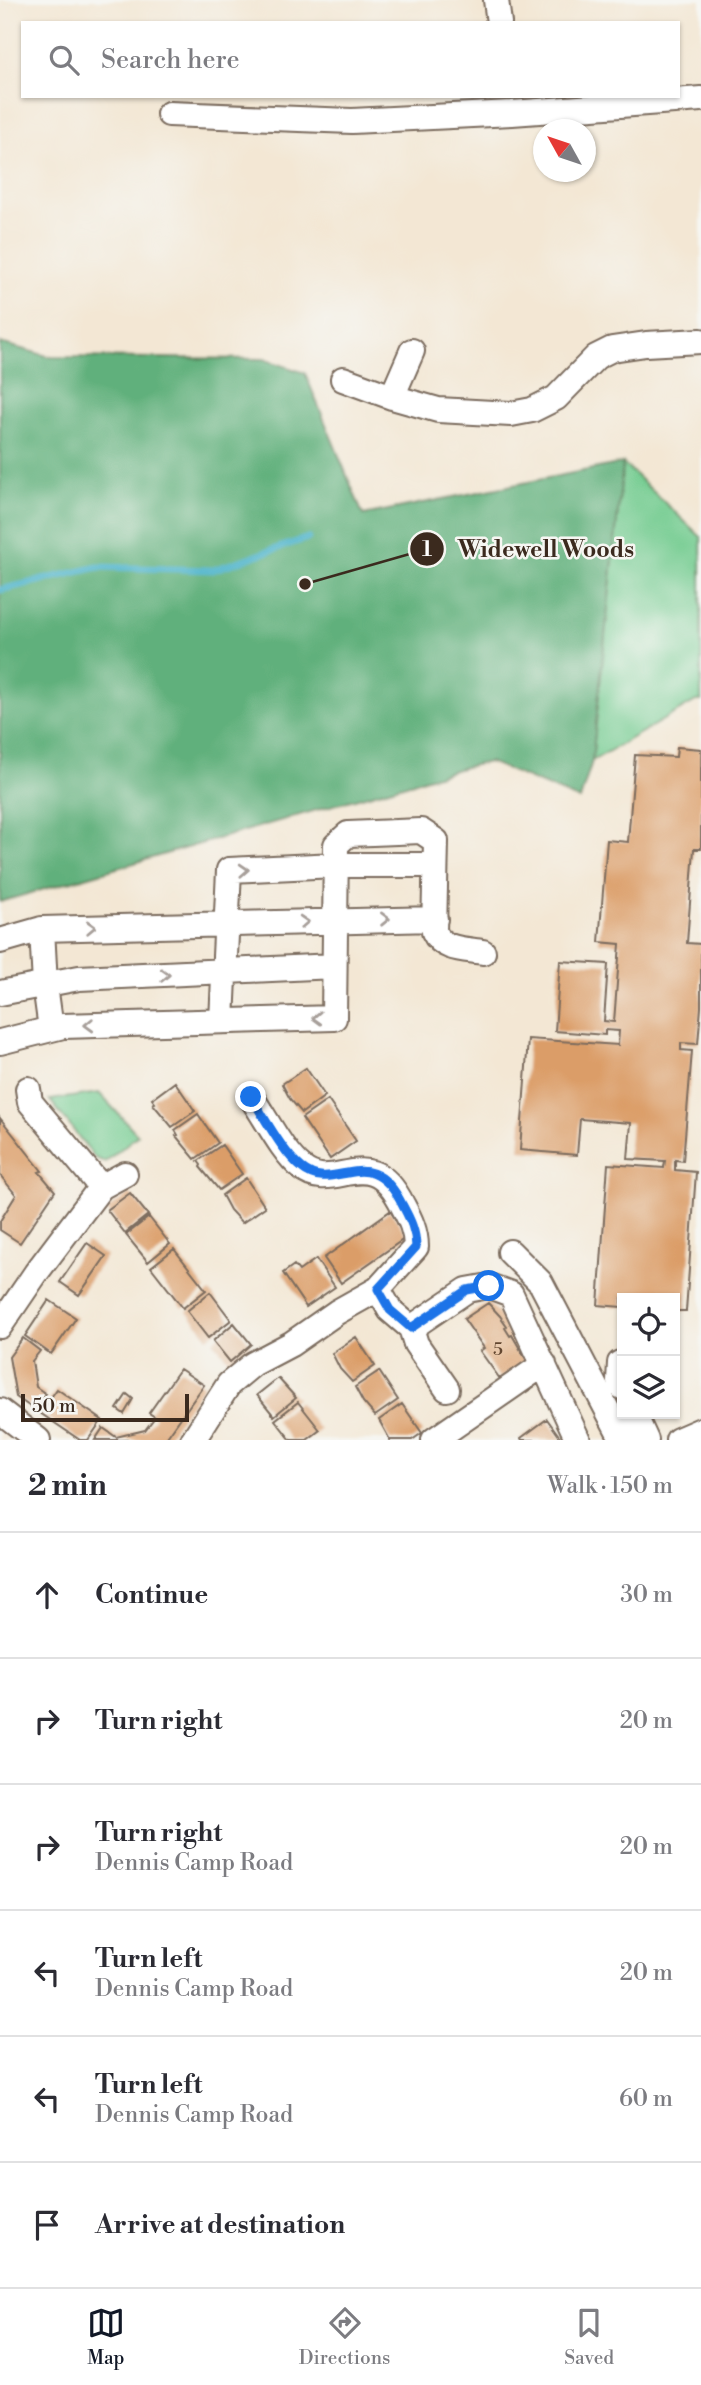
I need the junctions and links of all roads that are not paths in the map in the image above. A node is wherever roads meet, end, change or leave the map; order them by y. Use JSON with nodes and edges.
{"nodes":[{"id":1,"x":496,"y":0,"type":"edge"},
{"id":2,"x":499,"y":21,"type":"edge"},
{"id":3,"x":701,"y":99,"type":"edge"},
{"id":4,"x":511,"y":104,"type":"edge"},
{"id":5,"x":169,"y":114,"type":"dead end"},
{"id":6,"x":701,"y":341,"type":"edge"},
{"id":7,"x":412,"y":351,"type":"dead end"},
{"id":8,"x":344,"y":379,"type":"dead end"},
{"id":9,"x":392,"y":397,"type":"junction"},
{"id":10,"x":336,"y":865,"type":"junction"},
{"id":11,"x":435,"y":865,"type":"junction"},
{"id":12,"x":435,"y":919,"type":"junction"},
{"id":13,"x":335,"y":920,"type":"junction"},
{"id":14,"x":225,"y":922,"type":"junction"},
{"id":15,"x":43,"y":929,"type":"junction"},
{"id":16,"x":0,"y":941,"type":"edge"},
{"id":17,"x":483,"y":952,"type":"dead end"},
{"id":18,"x":334,"y":967,"type":"junction"},
{"id":19,"x":223,"y":972,"type":"junction"},
{"id":20,"x":45,"y":985,"type":"junction"},
{"id":21,"x":0,"y":993,"type":"edge"},
{"id":22,"x":222,"y":1021,"type":"junction"},
{"id":23,"x":51,"y":1029,"type":"junction"},
{"id":24,"x":0,"y":1042,"type":"edge"},
{"id":25,"x":28,"y":1089,"type":"dead end"},
{"id":26,"x":251,"y":1097,"type":"dead end"},
{"id":27,"x":125,"y":1174,"type":"dead end"},
{"id":28,"x":101,"y":1187,"type":"junction"},
{"id":29,"x":510,"y":1252,"type":"dead end"},
{"id":30,"x":378,"y":1289,"type":"junction"},
{"id":31,"x":0,"y":1326,"type":"edge"},
{"id":32,"x":411,"y":1328,"type":"junction"},
{"id":33,"x":544,"y":1364,"type":"junction"},
{"id":34,"x":447,"y":1389,"type":"dead end"},
{"id":35,"x":0,"y":1411,"type":"edge"},
{"id":36,"x":636,"y":1419,"type":"edge"},
{"id":37,"x":701,"y":1430,"type":"edge"},
{"id":38,"x":38,"y":1440,"type":"edge"},
{"id":39,"x":193,"y":1440,"type":"edge"},
{"id":40,"x":434,"y":1440,"type":"edge"},
{"id":41,"x":578,"y":1440,"type":"edge"},
{"id":42,"x":623,"y":1440,"type":"edge"},
{"id":43,"x":646,"y":1440,"type":"edge"},
{"id":44,"x":678,"y":1440,"type":"edge"}],
"edges":[{"from":1,"to":2,"type":"street"},
{"from":3,"to":4,"type":"street"},
{"from":4,"to":5,"type":"street"},
{"from":6,"to":9,"type":"street"},
{"from":7,"to":9,"type":"street"},
{"from":8,"to":9,"type":"street"},
{"from":10,"to":11,"type":"street"},
{"from":10,"to":11,"type":"street"},
{"from":10,"to":13,"type":"street"},
{"from":14,"to":10,"type":"street","one_way":true},
{"from":11,"to":12,"type":"street"},
{"from":13,"to":12,"type":"street","one_way":true},
{"from":12,"to":17,"type":"street"},
{"from":14,"to":13,"type":"street","one_way":true},
{"from":13,"to":18,"type":"street"},
{"from":15,"to":14,"type":"street","one_way":true},
{"from":14,"to":19,"type":"street"},
{"from":15,"to":16,"type":"street"},
{"from":15,"to":20,"type":"street"},
{"from":18,"to":19,"type":"street"},
{"from":18,"to":22,"type":"street","one_way":true},
{"from":20,"to":19,"type":"street","one_way":true},
{"from":19,"to":22,"type":"street"},
{"from":20,"to":21,"type":"street"},
{"from":20,"to":23,"type":"street"},
{"from":22,"to":23,"type":"street","one_way":true},
{"from":23,"to":24,"type":"street"},
{"from":25,"to":28,"type":"street"},
{"from":26,"to":30,"type":"street"},
{"from":27,"to":28,"type":"street"},
{"from":28,"to":31,"type":"street"},
{"from":29,"to":42,"type":"street"},
{"from":30,"to":32,"type":"street"},
{"from":30,"to":39,"type":"street"},
{"from":32,"to":33,"type":"street"},
{"from":32,"to":34,"type":"street"},
{"from":33,"to":40,"type":"street"},
{"from":33,"to":41,"type":"street"},
{"from":35,"to":38,"type":"street"},
{"from":36,"to":43,"type":"street"},
{"from":37,"to":44,"type":"street"}]}
